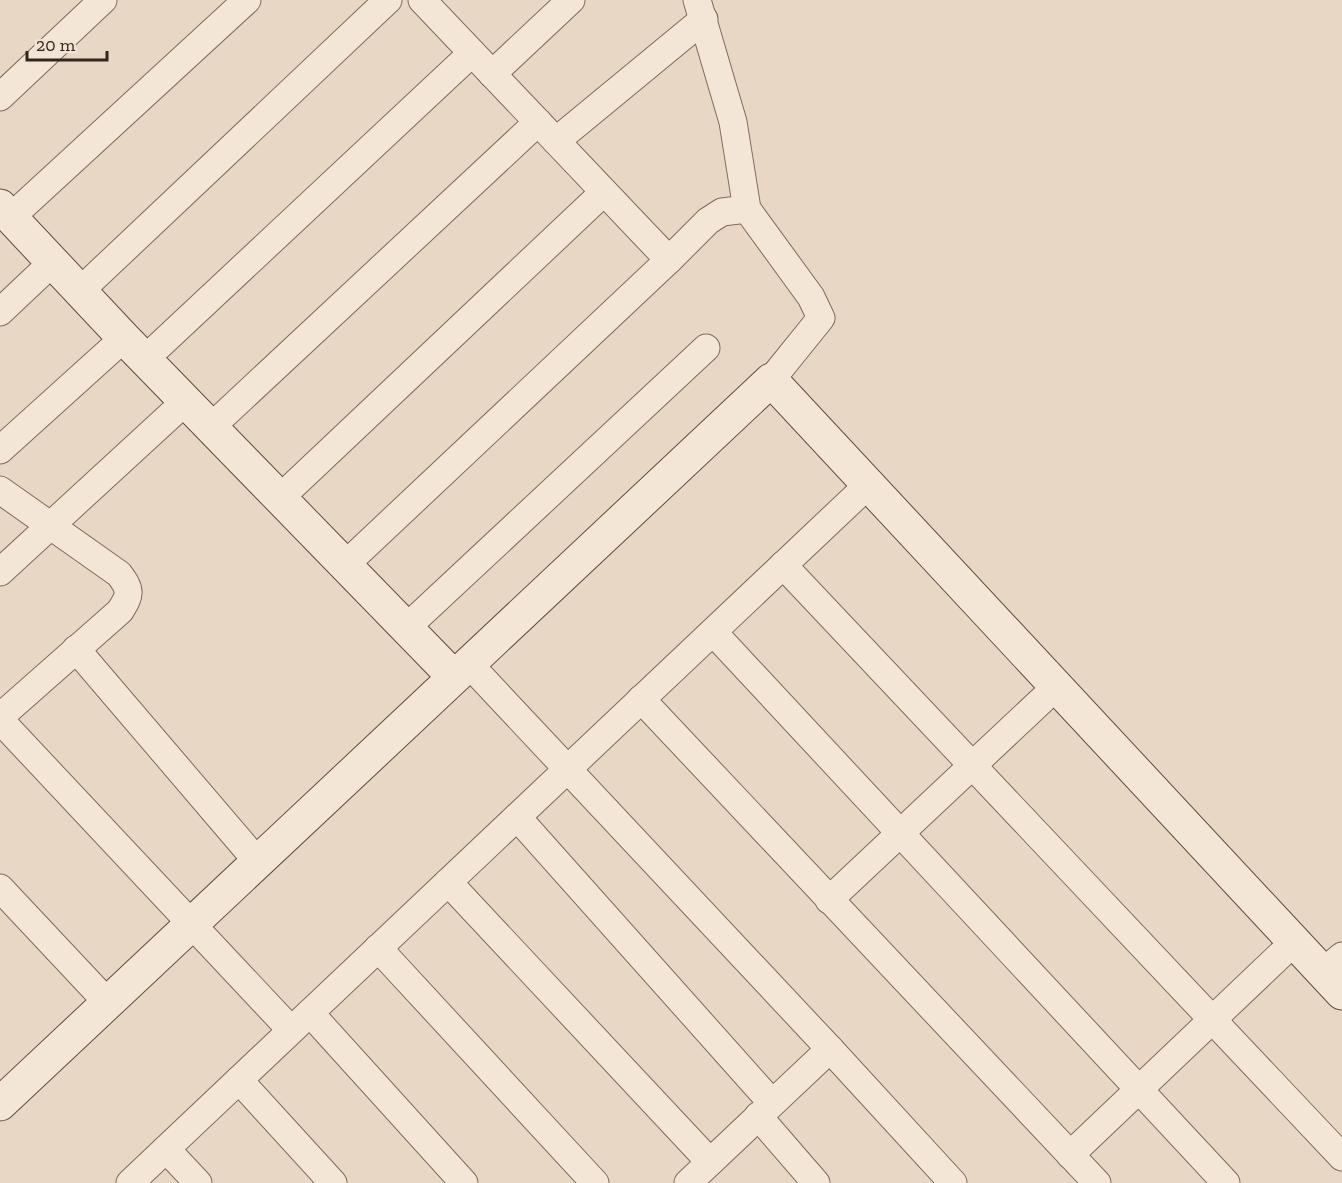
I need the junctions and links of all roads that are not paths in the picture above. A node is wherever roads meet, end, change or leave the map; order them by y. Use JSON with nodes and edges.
{"nodes":[{"id":1,"x":103,"y":0,"type":"edge"},
{"id":2,"x":248,"y":0,"type":"edge"},
{"id":3,"x":388,"y":0,"type":"edge"},
{"id":4,"x":571,"y":0,"type":"edge"},
{"id":5,"x":428,"y":2,"type":"edge"},
{"id":6,"x":701,"y":10,"type":"edge"},
{"id":7,"x":472,"y":53,"type":"junction"},
{"id":8,"x":492,"y":74,"type":"junction"},
{"id":9,"x":0,"y":97,"type":"edge"},
{"id":10,"x":537,"y":122,"type":"junction"},
{"id":11,"x":556,"y":141,"type":"junction"},
{"id":12,"x":604,"y":192,"type":"junction"},
{"id":13,"x":747,"y":209,"type":"junction"},
{"id":14,"x":5,"y":211,"type":"edge"},
{"id":15,"x":669,"y":260,"type":"junction"},
{"id":16,"x":53,"y":262,"type":"junction"},
{"id":17,"x":80,"y":291,"type":"junction"},
{"id":18,"x":0,"y":312,"type":"edge"},
{"id":19,"x":706,"y":348,"type":"dead end"},
{"id":20,"x":135,"y":349,"type":"junction"},
{"id":21,"x":771,"y":380,"type":"junction"},
{"id":22,"x":186,"y":401,"type":"junction"},
{"id":23,"x":211,"y":427,"type":"junction"},
{"id":24,"x":0,"y":450,"type":"edge"},
{"id":25,"x":869,"y":484,"type":"junction"},
{"id":26,"x":0,"y":490,"type":"edge"},
{"id":27,"x":280,"y":498,"type":"junction"},
{"id":28,"x":50,"y":524,"type":"junction"},
{"id":29,"x":345,"y":565,"type":"junction"},
{"id":30,"x":783,"y":565,"type":"junction"},
{"id":31,"x":0,"y":572,"type":"edge"},
{"id":32,"x":406,"y":628,"type":"junction"},
{"id":33,"x":712,"y":632,"type":"junction"},
{"id":34,"x":76,"y":650,"type":"junction"},
{"id":35,"x":461,"y":670,"type":"junction"},
{"id":36,"x":1057,"y":686,"type":"junction"},
{"id":37,"x":641,"y":699,"type":"junction"},
{"id":38,"x":0,"y":719,"type":"edge"},
{"id":39,"x":972,"y":766,"type":"junction"},
{"id":40,"x":568,"y":769,"type":"junction"},
{"id":41,"x":517,"y":817,"type":"junction"},
{"id":42,"x":900,"y":833,"type":"junction"},
{"id":43,"x":257,"y":861,"type":"junction"},
{"id":44,"x":448,"y":882,"type":"junction"},
{"id":45,"x":0,"y":888,"type":"edge"},
{"id":46,"x":829,"y":900,"type":"junction"},
{"id":47,"x":191,"y":923,"type":"junction"},
{"id":48,"x":1294,"y":942,"type":"junction"},
{"id":49,"x":378,"y":948,"type":"junction"},
{"id":50,"x":1336,"y":974,"type":"edge"},
{"id":51,"x":107,"y":1002,"type":"junction"},
{"id":52,"x":1212,"y":1020,"type":"junction"},
{"id":53,"x":300,"y":1022,"type":"junction"},
{"id":54,"x":830,"y":1049,"type":"junction"},
{"id":55,"x":239,"y":1080,"type":"junction"},
{"id":56,"x":1139,"y":1089,"type":"junction"},
{"id":57,"x":0,"y":1104,"type":"edge"},
{"id":58,"x":765,"y":1110,"type":"junction"},
{"id":59,"x":166,"y":1149,"type":"junction"},
{"id":60,"x":1070,"y":1155,"type":"junction"},
{"id":61,"x":1342,"y":1157,"type":"edge"},
{"id":62,"x":710,"y":1162,"type":"junction"},
{"id":63,"x":130,"y":1183,"type":"edge"},
{"id":64,"x":198,"y":1183,"type":"edge"},
{"id":65,"x":333,"y":1183,"type":"edge"},
{"id":66,"x":464,"y":1183,"type":"edge"},
{"id":67,"x":595,"y":1183,"type":"edge"},
{"id":68,"x":688,"y":1183,"type":"edge"},
{"id":69,"x":816,"y":1183,"type":"edge"},
{"id":70,"x":953,"y":1183,"type":"edge"},
{"id":71,"x":1097,"y":1183,"type":"edge"},
{"id":72,"x":1226,"y":1183,"type":"edge"}],
"edges":[{"from":1,"to":9,"type":"street"},
{"from":2,"to":14,"type":"street"},
{"from":3,"to":17,"type":"street"},
{"from":4,"to":8,"type":"street"},
{"from":5,"to":7,"type":"street"},
{"from":6,"to":11,"type":"street"},
{"from":6,"to":13,"type":"street"},
{"from":7,"to":8,"type":"street"},
{"from":7,"to":20,"type":"street"},
{"from":8,"to":10,"type":"street"},
{"from":10,"to":11,"type":"street"},
{"from":10,"to":23,"type":"street"},
{"from":11,"to":12,"type":"street"},
{"from":12,"to":15,"type":"street"},
{"from":12,"to":27,"type":"street"},
{"from":13,"to":15,"type":"street"},
{"from":13,"to":21,"type":"street"},
{"from":14,"to":16,"type":"street"},
{"from":15,"to":29,"type":"street"},
{"from":16,"to":17,"type":"street"},
{"from":16,"to":18,"type":"street"},
{"from":17,"to":20,"type":"street"},
{"from":19,"to":32,"type":"street"},
{"from":20,"to":22,"type":"street"},
{"from":20,"to":24,"type":"street"},
{"from":21,"to":25,"type":"street"},
{"from":21,"to":35,"type":"street"},
{"from":22,"to":23,"type":"street"},
{"from":22,"to":28,"type":"street"},
{"from":23,"to":27,"type":"street"},
{"from":25,"to":30,"type":"street"},
{"from":25,"to":36,"type":"street"},
{"from":26,"to":28,"type":"street"},
{"from":27,"to":29,"type":"street"},
{"from":28,"to":31,"type":"street"},
{"from":28,"to":34,"type":"street"},
{"from":29,"to":32,"type":"street"},
{"from":30,"to":33,"type":"street"},
{"from":30,"to":39,"type":"street"},
{"from":32,"to":35,"type":"street"},
{"from":33,"to":37,"type":"street"},
{"from":33,"to":42,"type":"street"},
{"from":34,"to":38,"type":"street"},
{"from":34,"to":43,"type":"street"},
{"from":35,"to":40,"type":"street"},
{"from":35,"to":43,"type":"street"},
{"from":36,"to":39,"type":"street"},
{"from":36,"to":48,"type":"street"},
{"from":37,"to":40,"type":"street"},
{"from":37,"to":46,"type":"street"},
{"from":38,"to":47,"type":"street"},
{"from":39,"to":42,"type":"street"},
{"from":39,"to":52,"type":"street"},
{"from":40,"to":41,"type":"street"},
{"from":40,"to":54,"type":"street"},
{"from":41,"to":44,"type":"street"},
{"from":41,"to":58,"type":"street"},
{"from":42,"to":46,"type":"street"},
{"from":42,"to":56,"type":"street"},
{"from":43,"to":47,"type":"street"},
{"from":44,"to":49,"type":"street"},
{"from":44,"to":62,"type":"street"},
{"from":45,"to":51,"type":"street"},
{"from":46,"to":60,"type":"street"},
{"from":47,"to":51,"type":"street"},
{"from":47,"to":53,"type":"street"},
{"from":48,"to":50,"type":"street"},
{"from":48,"to":52,"type":"street"},
{"from":49,"to":53,"type":"street"},
{"from":49,"to":67,"type":"street"},
{"from":51,"to":57,"type":"street"},
{"from":52,"to":56,"type":"street"},
{"from":52,"to":61,"type":"street"},
{"from":53,"to":55,"type":"street"},
{"from":53,"to":66,"type":"street"},
{"from":54,"to":58,"type":"street"},
{"from":54,"to":70,"type":"street"},
{"from":55,"to":59,"type":"street"},
{"from":55,"to":65,"type":"street"},
{"from":56,"to":60,"type":"street"},
{"from":56,"to":72,"type":"street"},
{"from":58,"to":62,"type":"street"},
{"from":58,"to":69,"type":"street"},
{"from":59,"to":63,"type":"street"},
{"from":59,"to":64,"type":"street"},
{"from":60,"to":71,"type":"street"},
{"from":62,"to":68,"type":"street"}]}
